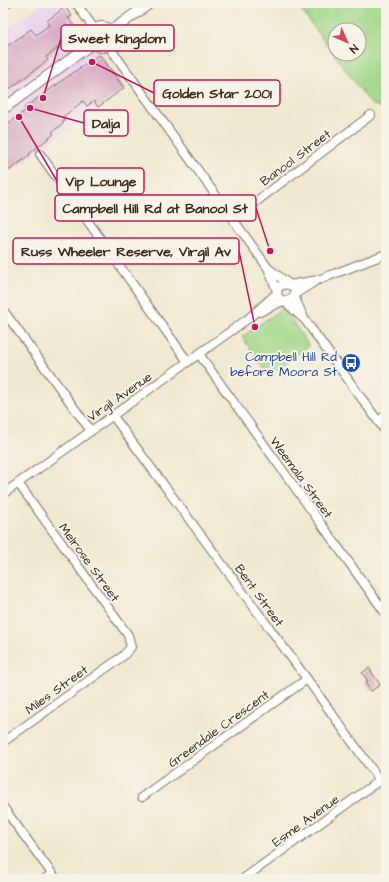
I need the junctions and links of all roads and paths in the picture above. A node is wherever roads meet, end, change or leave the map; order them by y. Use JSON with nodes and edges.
{"nodes":[{"id":1,"x":76,"y":3,"type":"edge"},
{"id":2,"x":150,"y":3,"type":"edge"},
{"id":3,"x":95,"y":30,"type":"junction"},
{"id":4,"x":111,"y":31,"type":"junction"},
{"id":5,"x":94,"y":42,"type":"junction"},
{"id":6,"x":108,"y":45,"type":"junction"},
{"id":7,"x":3,"y":108,"type":"edge"},
{"id":8,"x":371,"y":115,"type":"dead end"},
{"id":9,"x":40,"y":154,"type":"dead end"},
{"id":10,"x":233,"y":219,"type":"junction"},
{"id":11,"x":386,"y":254,"type":"edge"},
{"id":12,"x":268,"y":268,"type":"junction"},
{"id":13,"x":318,"y":280,"type":"junction"},
{"id":14,"x":288,"y":284,"type":"junction"},
{"id":15,"x":277,"y":292,"type":"junction"},
{"id":16,"x":294,"y":295,"type":"junction"},
{"id":17,"x":283,"y":301,"type":"junction"},
{"id":18,"x":3,"y":310,"type":"edge"},
{"id":19,"x":249,"y":318,"type":"junction"},
{"id":20,"x":10,"y":320,"type":"junction"},
{"id":21,"x":305,"y":320,"type":"junction"},
{"id":22,"x":3,"y":325,"type":"edge"},
{"id":23,"x":199,"y":354,"type":"junction"},
{"id":24,"x":188,"y":362,"type":"junction"},
{"id":25,"x":386,"y":415,"type":"edge"},
{"id":26,"x":113,"y":416,"type":"junction"},
{"id":27,"x":378,"y":421,"type":"junction"},
{"id":28,"x":91,"y":431,"type":"junction"},
{"id":29,"x":386,"y":432,"type":"edge"},
{"id":30,"x":18,"y":483,"type":"junction"},
{"id":31,"x":3,"y":494,"type":"edge"},
{"id":32,"x":386,"y":614,"type":"edge"},
{"id":33,"x":123,"y":656,"type":"joint"},
{"id":34,"x":307,"y":679,"type":"junction"},
{"id":35,"x":3,"y":742,"type":"edge"},
{"id":36,"x":380,"y":780,"type":"junction"},
{"id":37,"x":386,"y":789,"type":"edge"},
{"id":38,"x":142,"y":797,"type":"dead end"},
{"id":39,"x":3,"y":807,"type":"edge"},
{"id":40,"x":54,"y":876,"type":"edge"},
{"id":41,"x":45,"y":879,"type":"edge"},
{"id":42,"x":243,"y":879,"type":"edge"}],
"edges":[{"from":1,"to":3,"type":"street"},
{"from":2,"to":4,"type":"main road"},
{"from":3,"to":4,"type":"main road"},
{"from":3,"to":5,"type":"main road"},
{"from":4,"to":6,"type":"main road"},
{"from":5,"to":6,"type":"main road"},
{"from":5,"to":7,"type":"main road"},
{"from":6,"to":10,"type":"street"},
{"from":8,"to":10,"type":"street","name":"Banool Street"},
{"from":9,"to":24,"type":"street"},
{"from":10,"to":12,"type":"street"},
{"from":11,"to":13,"type":"street"},
{"from":12,"to":14,"type":"street"},
{"from":12,"to":15,"type":"street"},
{"from":13,"to":14,"type":"street"},
{"from":13,"to":16,"type":"street"},
{"from":14,"to":15,"type":"street"},
{"from":14,"to":16,"type":"street"},
{"from":15,"to":17,"type":"street"},
{"from":15,"to":19,"type":"street","name":"Virgil Avenue"},
{"from":16,"to":17,"type":"street"},
{"from":16,"to":21,"type":"street"},
{"from":17,"to":19,"type":"street","name":"Virgil Avenue"},
{"from":17,"to":21,"type":"street"},
{"from":18,"to":20,"type":"street"},
{"from":19,"to":23,"type":"street","name":"Virgil Avenue"},
{"from":20,"to":22,"type":"street"},
{"from":20,"to":28,"type":"street"},
{"from":21,"to":27,"type":"street"},
{"from":23,"to":24,"type":"street","name":"Virgil Avenue"},
{"from":23,"to":32,"type":"street","name":"Weemala Street"},
{"from":24,"to":26,"type":"street","name":"Virgil Avenue"},
{"from":25,"to":27,"type":"street"},
{"from":26,"to":28,"type":"street","name":"Virgil Avenue"},
{"from":26,"to":34,"type":"street","name":"Bent Street"},
{"from":27,"to":29,"type":"street"},
{"from":28,"to":30,"type":"street","name":"Virgil Avenue"},
{"from":30,"to":31,"type":"street","name":"Virgil Avenue"},
{"from":30,"to":33,"type":"street","name":"Melrose Street"},
{"from":33,"to":35,"type":"street","name":"Miles Street"},
{"from":34,"to":36,"type":"street","name":"Bent Street"},
{"from":34,"to":38,"type":"street","name":"Greendale Crescent"},
{"from":36,"to":37,"type":"street","name":"Bent Street"},
{"from":36,"to":42,"type":"street","name":"Esme Avenue"},
{"from":39,"to":40,"type":"street"},
{"from":40,"to":41,"type":"street"}]}
